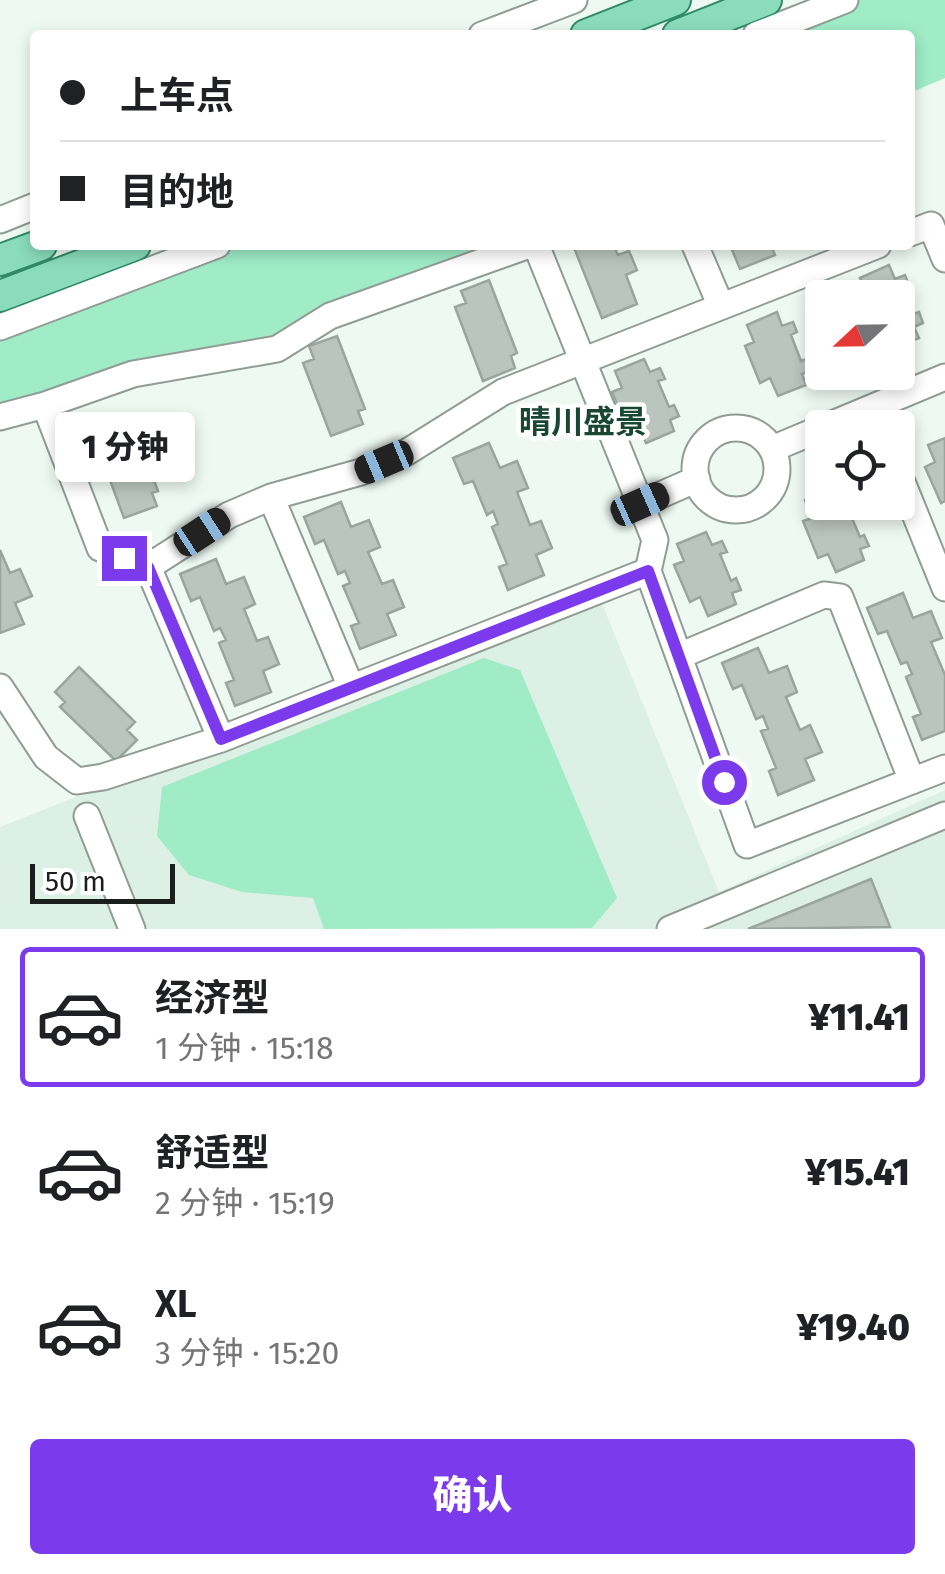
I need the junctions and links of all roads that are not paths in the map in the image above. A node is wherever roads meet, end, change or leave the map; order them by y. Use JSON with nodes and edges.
{"nodes":[{"id":1,"x":574,"y":0,"type":"edge"},
{"id":2,"x":675,"y":0,"type":"edge"},
{"id":3,"x":766,"y":0,"type":"edge"},
{"id":4,"x":845,"y":0,"type":"edge"},
{"id":5,"x":495,"y":30,"type":"edge"},
{"id":6,"x":599,"y":30,"type":"edge"},
{"id":7,"x":691,"y":30,"type":"edge"},
{"id":8,"x":769,"y":30,"type":"edge"},
{"id":9,"x":30,"y":208,"type":"edge"},
{"id":10,"x":0,"y":220,"type":"edge"},
{"id":11,"x":915,"y":231,"type":"edge"},
{"id":12,"x":30,"y":249,"type":"edge"},
{"id":13,"x":122,"y":250,"type":"edge"},
{"id":14,"x":204,"y":250,"type":"edge"},
{"id":15,"x":518,"y":250,"type":"edge"},
{"id":16,"x":534,"y":250,"type":"edge"},
{"id":17,"x":697,"y":250,"type":"edge"},
{"id":18,"x":848,"y":250,"type":"edge"},
{"id":19,"x":945,"y":259,"type":"edge"},
{"id":20,"x":0,"y":260,"type":"edge"},
{"id":21,"x":0,"y":296,"type":"edge"},
{"id":22,"x":720,"y":304,"type":"junction"},
{"id":23,"x":0,"y":327,"type":"edge"},
{"id":24,"x":582,"y":360,"type":"junction"},
{"id":25,"x":945,"y":377,"type":"edge"},
{"id":26,"x":45,"y":405,"type":"junction"},
{"id":27,"x":889,"y":410,"type":"edge"},
{"id":28,"x":0,"y":416,"type":"edge"},
{"id":29,"x":805,"y":435,"type":"edge"},
{"id":30,"x":772,"y":448,"type":"junction"},
{"id":31,"x":697,"y":479,"type":"junction"},
{"id":32,"x":272,"y":497,"type":"junction"},
{"id":33,"x":640,"y":504,"type":"junction"},
{"id":34,"x":915,"y":514,"type":"edge"},
{"id":35,"x":148,"y":567,"type":"junction"},
{"id":36,"x":648,"y":571,"type":"junction"},
{"id":37,"x":945,"y":588,"type":"edge"},
{"id":38,"x":679,"y":656,"type":"junction"},
{"id":39,"x":0,"y":686,"type":"edge"},
{"id":40,"x":351,"y":687,"type":"junction"},
{"id":41,"x":221,"y":739,"type":"junction"},
{"id":42,"x":945,"y":768,"type":"edge"},
{"id":43,"x":912,"y":781,"type":"junction"},
{"id":44,"x":945,"y":815,"type":"edge"},
{"id":45,"x":86,"y":816,"type":"dead end"},
{"id":46,"x":132,"y":929,"type":"edge"},
{"id":47,"x":670,"y":929,"type":"edge"}],
"edges":[{"from":1,"to":5,"type":"street"},
{"from":2,"to":6,"type":"main road"},
{"from":3,"to":7,"type":"main road"},
{"from":4,"to":8,"type":"street"},
{"from":9,"to":10,"type":"street"},
{"from":11,"to":19,"type":"street"},
{"from":12,"to":20,"type":"main road"},
{"from":13,"to":21,"type":"main road"},
{"from":14,"to":23,"type":"street"},
{"from":15,"to":26,"type":"street"},
{"from":16,"to":24,"type":"street"},
{"from":17,"to":22,"type":"street"},
{"from":18,"to":22,"type":"street"},
{"from":22,"to":24,"type":"street"},
{"from":24,"to":32,"type":"street"},
{"from":24,"to":33,"type":"street"},
{"from":25,"to":27,"type":"street"},
{"from":26,"to":28,"type":"street"},
{"from":26,"to":35,"type":"street"},
{"from":29,"to":30,"type":"street"},
{"from":30,"to":31,"type":"street"},
{"from":30,"to":31,"type":"street"},
{"from":31,"to":33,"type":"street"},
{"from":32,"to":35,"type":"street"},
{"from":32,"to":40,"type":"street"},
{"from":33,"to":36,"type":"street"},
{"from":34,"to":37,"type":"street"},
{"from":35,"to":41,"type":"street"},
{"from":36,"to":38,"type":"street"},
{"from":36,"to":40,"type":"street"},
{"from":38,"to":43,"type":"street"},
{"from":38,"to":43,"type":"street"},
{"from":39,"to":41,"type":"street"},
{"from":40,"to":41,"type":"street"},
{"from":42,"to":43,"type":"street"},
{"from":44,"to":47,"type":"street"},
{"from":45,"to":46,"type":"street"}]}
